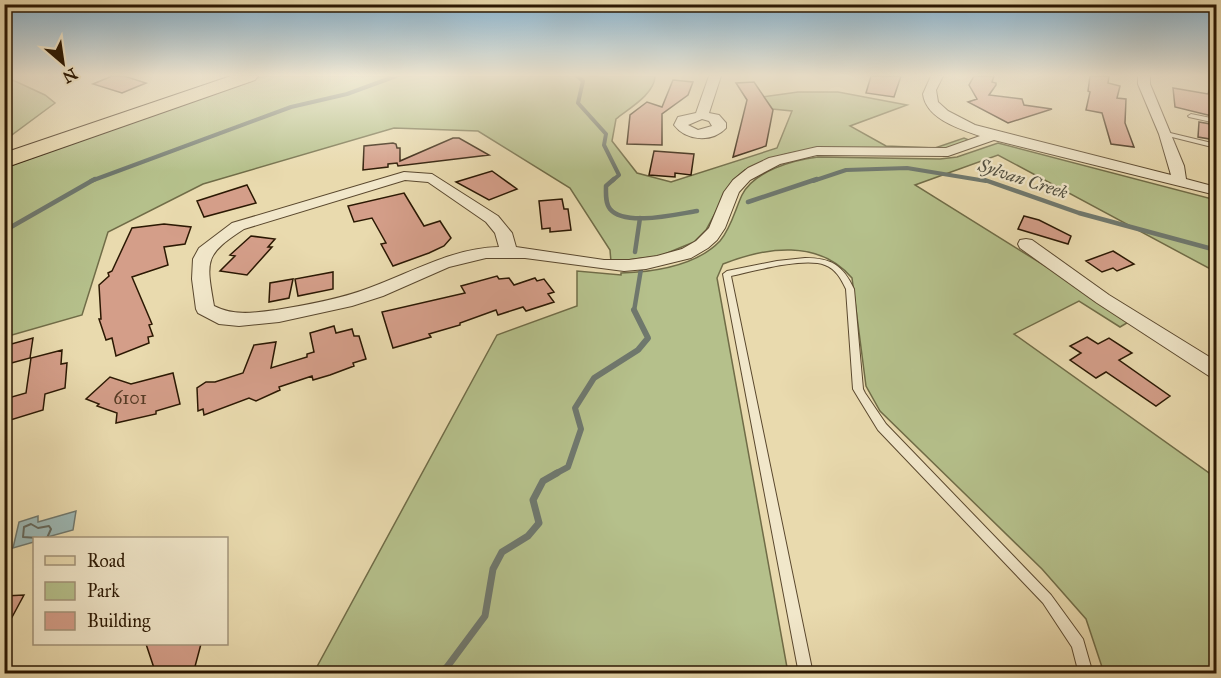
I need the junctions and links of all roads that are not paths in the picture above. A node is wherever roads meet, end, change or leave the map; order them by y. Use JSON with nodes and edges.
{"nodes":[{"id":1,"x":158,"y":108,"type":"edge"},
{"id":2,"x":704,"y":108,"type":"edge"},
{"id":3,"x":936,"y":108,"type":"edge"},
{"id":4,"x":1154,"y":108,"type":"edge"},
{"id":5,"x":702,"y":115,"type":"dead end"},
{"id":6,"x":1191,"y":116,"type":"dead end"},
{"id":7,"x":1216,"y":121,"type":"edge"},
{"id":8,"x":1166,"y":134,"type":"junction"},
{"id":9,"x":994,"y":135,"type":"junction"},
{"id":10,"x":1216,"y":146,"type":"edge"},
{"id":11,"x":4,"y":161,"type":"edge"},
{"id":12,"x":1179,"y":182,"type":"junction"},
{"id":13,"x":1216,"y":191,"type":"edge"},
{"id":14,"x":1026,"y":244,"type":"dead end"},
{"id":15,"x":508,"y":250,"type":"junction"},
{"id":16,"x":1216,"y":371,"type":"edge"},
{"id":17,"x":806,"y":674,"type":"edge"},
{"id":18,"x":1086,"y":674,"type":"edge"}],
"edges":[{"from":1,"to":11,"type":"main road"},
{"from":2,"to":5,"type":"street"},
{"from":3,"to":9,"type":"street"},
{"from":4,"to":8,"type":"street"},
{"from":6,"to":7,"type":"lane"},
{"from":8,"to":10,"type":"lane"},
{"from":8,"to":12,"type":"street"},
{"from":9,"to":12,"type":"street"},
{"from":9,"to":15,"type":"street"},
{"from":12,"to":13,"type":"street"},
{"from":14,"to":16,"type":"street"},
{"from":15,"to":15,"type":"street"},
{"from":17,"to":18,"type":"lane"}]}
